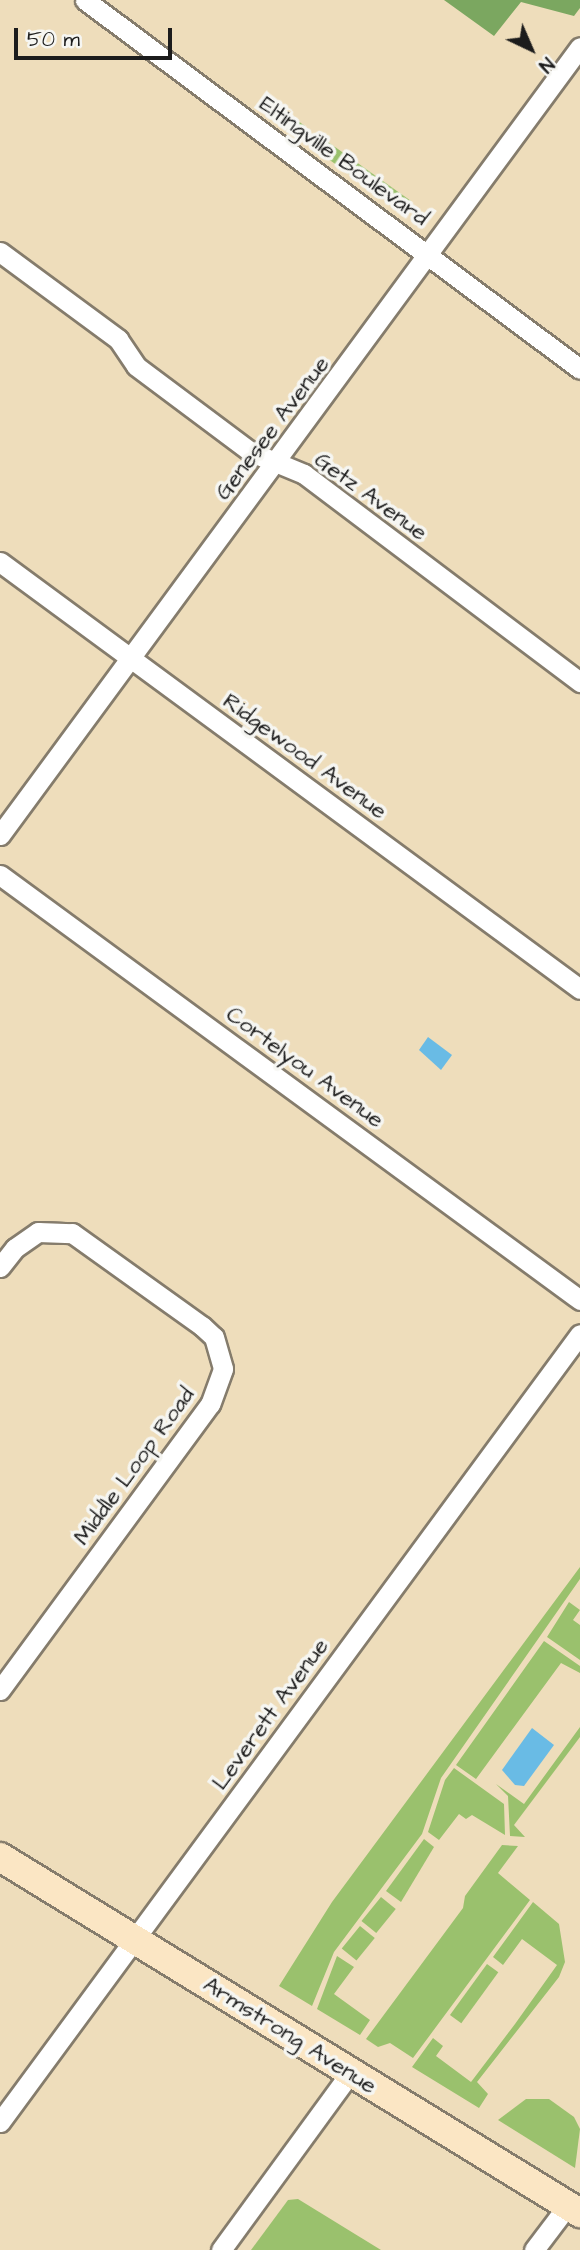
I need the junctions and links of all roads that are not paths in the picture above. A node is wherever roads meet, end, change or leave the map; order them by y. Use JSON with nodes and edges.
{"nodes":[{"id":1,"x":85,"y":0,"type":"edge"},
{"id":2,"x":580,"y":47,"type":"edge"},
{"id":3,"x":0,"y":252,"type":"edge"},
{"id":4,"x":430,"y":254,"type":"junction"},
{"id":5,"x":578,"y":365,"type":"edge"},
{"id":6,"x":276,"y":463,"type":"junction"},
{"id":7,"x":0,"y":562,"type":"edge"},
{"id":8,"x":131,"y":658,"type":"junction"},
{"id":9,"x":580,"y":682,"type":"edge"},
{"id":10,"x":0,"y":835,"type":"edge"},
{"id":11,"x":0,"y":875,"type":"edge"},
{"id":12,"x":580,"y":989,"type":"edge"},
{"id":13,"x":0,"y":1267,"type":"edge"},
{"id":14,"x":580,"y":1300,"type":"edge"},
{"id":15,"x":580,"y":1335,"type":"edge"},
{"id":16,"x":0,"y":1690,"type":"edge"},
{"id":17,"x":0,"y":1857,"type":"edge"},
{"id":18,"x":134,"y":1940,"type":"junction"},
{"id":19,"x":351,"y":2072,"type":"junction"},
{"id":20,"x":0,"y":2122,"type":"edge"},
{"id":21,"x":574,"y":2209,"type":"edge"},
{"id":22,"x":221,"y":2250,"type":"edge"},
{"id":23,"x":534,"y":2250,"type":"edge"}],
"edges":[{"from":1,"to":4,"type":"street","name":"Eltingville Boulevard"},
{"from":2,"to":4,"type":"street","name":"Genesee Avenue"},
{"from":3,"to":6,"type":"street","name":"Getz Avenue"},
{"from":4,"to":5,"type":"street","name":"Eltingville Boulevard"},
{"from":4,"to":6,"type":"street","name":"Genesee Avenue"},
{"from":6,"to":8,"type":"street","name":"Genesee Avenue"},
{"from":6,"to":9,"type":"street","name":"Getz Avenue"},
{"from":7,"to":8,"type":"street","name":"Ridgewood Avenue"},
{"from":8,"to":10,"type":"street","name":"Genesee Avenue"},
{"from":8,"to":12,"type":"street","name":"Ridgewood Avenue"},
{"from":11,"to":14,"type":"street","name":"Cortelyou Avenue"},
{"from":13,"to":16,"type":"street","name":"Middle Loop Road"},
{"from":15,"to":18,"type":"street","name":"Leverett Avenue"},
{"from":17,"to":18,"type":"street","name":"Armstrong Avenue"},
{"from":18,"to":19,"type":"street","name":"Armstrong Avenue"},
{"from":18,"to":20,"type":"street","name":"Leverett Avenue"},
{"from":19,"to":21,"type":"street","name":"Armstrong Avenue"},
{"from":19,"to":22,"type":"street"},
{"from":21,"to":23,"type":"street"}]}
